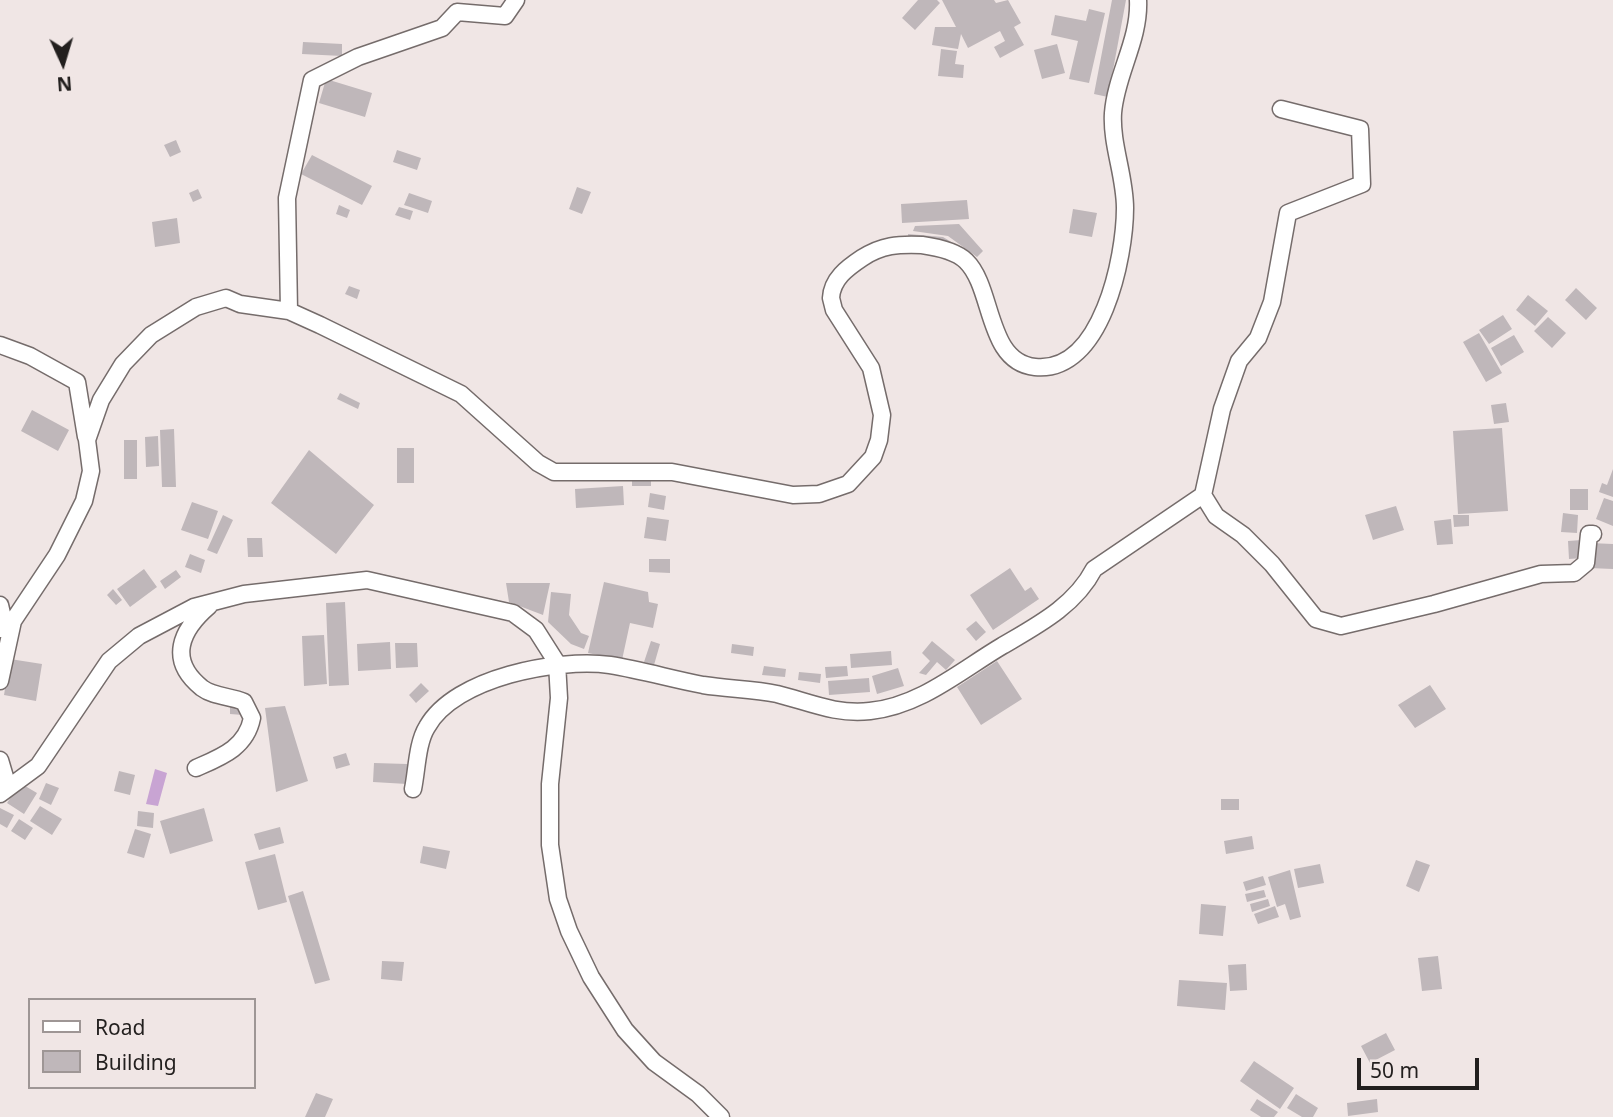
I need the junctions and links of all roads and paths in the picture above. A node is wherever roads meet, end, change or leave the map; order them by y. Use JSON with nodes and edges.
{"nodes":[{"id":1,"x":516,"y":0,"type":"edge"},
{"id":2,"x":1138,"y":0,"type":"edge"},
{"id":3,"x":1281,"y":109,"type":"dead end"},
{"id":4,"x":289,"y":312,"type":"junction"},
{"id":5,"x":0,"y":345,"type":"edge"},
{"id":6,"x":87,"y":440,"type":"junction"},
{"id":7,"x":1203,"y":495,"type":"junction"},
{"id":8,"x":1593,"y":534,"type":"dead end"},
{"id":9,"x":217,"y":600,"type":"junction"},
{"id":10,"x":0,"y":605,"type":"edge"},
{"id":11,"x":0,"y":629,"type":"edge"},
{"id":12,"x":557,"y":663,"type":"junction"},
{"id":13,"x":0,"y":681,"type":"edge"},
{"id":14,"x":0,"y":760,"type":"edge"},
{"id":15,"x":196,"y":768,"type":"dead end"},
{"id":16,"x":413,"y":789,"type":"dead end"},
{"id":17,"x":4,"y":790,"type":"edge"},
{"id":18,"x":721,"y":1117,"type":"edge"}],
"edges":[{"from":1,"to":4,"type":"street"},
{"from":2,"to":4,"type":"street"},
{"from":3,"to":7,"type":"street"},
{"from":4,"to":6,"type":"street"},
{"from":5,"to":6,"type":"street"},
{"from":6,"to":13,"type":"street"},
{"from":7,"to":8,"type":"street"},
{"from":7,"to":12,"type":"street"},
{"from":9,"to":12,"type":"street"},
{"from":9,"to":15,"type":"street"},
{"from":9,"to":17,"type":"street"},
{"from":10,"to":11,"type":"street"},
{"from":12,"to":16,"type":"street"},
{"from":12,"to":18,"type":"street"},
{"from":14,"to":17,"type":"street"}]}
